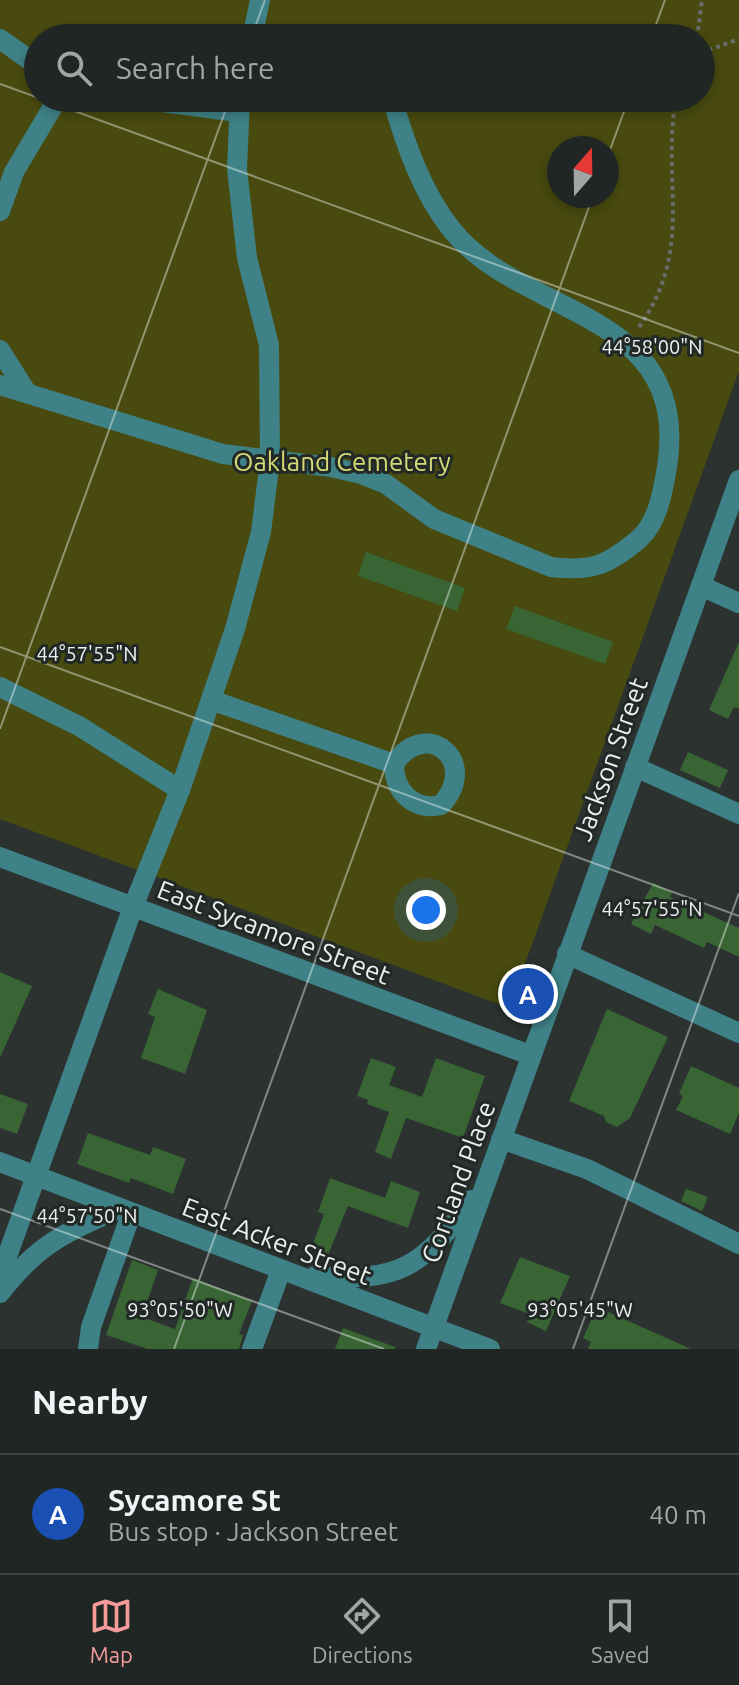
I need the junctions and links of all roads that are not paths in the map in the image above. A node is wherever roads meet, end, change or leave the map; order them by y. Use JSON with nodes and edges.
{"nodes":[{"id":1,"x":260,"y":0,"type":"edge"},
{"id":2,"x":255,"y":24,"type":"edge"},
{"id":3,"x":0,"y":39,"type":"edge"},
{"id":4,"x":24,"y":56,"type":"edge"},
{"id":5,"x":50,"y":112,"type":"edge"},
{"id":6,"x":239,"y":112,"type":"edge"},
{"id":7,"x":396,"y":112,"type":"edge"},
{"id":8,"x":0,"y":211,"type":"edge"},
{"id":9,"x":0,"y":350,"type":"edge"},
{"id":10,"x":0,"y":385,"type":"edge"},
{"id":11,"x":27,"y":393,"type":"junction"},
{"id":12,"x":270,"y":460,"type":"junction"},
{"id":13,"x":739,"y":480,"type":"edge"},
{"id":14,"x":701,"y":586,"type":"junction"},
{"id":15,"x":739,"y":603,"type":"edge"},
{"id":16,"x":0,"y":687,"type":"edge"},
{"id":17,"x":211,"y":700,"type":"junction"},
{"id":18,"x":394,"y":764,"type":"dead end"},
{"id":19,"x":635,"y":767,"type":"junction"},
{"id":20,"x":180,"y":790,"type":"junction"},
{"id":21,"x":739,"y":814,"type":"edge"},
{"id":22,"x":0,"y":857,"type":"edge"},
{"id":23,"x":133,"y":907,"type":"junction"},
{"id":24,"x":567,"y":954,"type":"junction"},
{"id":25,"x":739,"y":1033,"type":"edge"},
{"id":26,"x":530,"y":1055,"type":"junction"},
{"id":27,"x":501,"y":1139,"type":"junction"},
{"id":28,"x":0,"y":1162,"type":"edge"},
{"id":29,"x":37,"y":1176,"type":"junction"},
{"id":30,"x":485,"y":1181,"type":"junction"},
{"id":31,"x":125,"y":1212,"type":"junction"},
{"id":32,"x":739,"y":1244,"type":"edge"},
{"id":33,"x":287,"y":1272,"type":"junction"},
{"id":34,"x":0,"y":1276,"type":"edge"},
{"id":35,"x":0,"y":1293,"type":"edge"},
{"id":36,"x":434,"y":1327,"type":"junction"},
{"id":37,"x":88,"y":1349,"type":"edge"},
{"id":38,"x":252,"y":1349,"type":"edge"},
{"id":39,"x":426,"y":1349,"type":"edge"},
{"id":40,"x":490,"y":1349,"type":"edge"}],
"edges":[{"from":1,"to":2,"type":"street"},
{"from":3,"to":4,"type":"street"},
{"from":5,"to":8,"type":"street"},
{"from":6,"to":12,"type":"street"},
{"from":7,"to":12,"type":"street"},
{"from":9,"to":11,"type":"street"},
{"from":10,"to":11,"type":"street"},
{"from":11,"to":12,"type":"street"},
{"from":12,"to":17,"type":"street"},
{"from":13,"to":14,"type":"street","name":"Jackson Street"},
{"from":14,"to":15,"type":"street"},
{"from":14,"to":19,"type":"street","name":"Jackson Street"},
{"from":16,"to":20,"type":"street"},
{"from":17,"to":18,"type":"street"},
{"from":17,"to":20,"type":"street"},
{"from":19,"to":21,"type":"street"},
{"from":19,"to":24,"type":"street","name":"Jackson Street"},
{"from":20,"to":23,"type":"street"},
{"from":22,"to":23,"type":"street","name":"East Sycamore Street"},
{"from":23,"to":26,"type":"street","name":"East Sycamore Street"},
{"from":23,"to":29,"type":"street"},
{"from":24,"to":25,"type":"street"},
{"from":24,"to":26,"type":"street","name":"Jackson Street"},
{"from":26,"to":27,"type":"street","name":"Cortland Place"},
{"from":27,"to":30,"type":"street","name":"Cortland Place"},
{"from":27,"to":32,"type":"street"},
{"from":28,"to":29,"type":"street","name":"East Acker Street"},
{"from":29,"to":31,"type":"street","name":"East Acker Street"},
{"from":29,"to":34,"type":"street"},
{"from":30,"to":33,"type":"street"},
{"from":30,"to":36,"type":"street","name":"Cortland Place"},
{"from":31,"to":33,"type":"street","name":"East Acker Street"},
{"from":31,"to":35,"type":"street"},
{"from":31,"to":37,"type":"street"},
{"from":33,"to":36,"type":"street","name":"East Acker Street"},
{"from":33,"to":38,"type":"street"},
{"from":36,"to":39,"type":"street","name":"Cortland Place"},
{"from":36,"to":40,"type":"street","name":"East Acker Street"}]}
